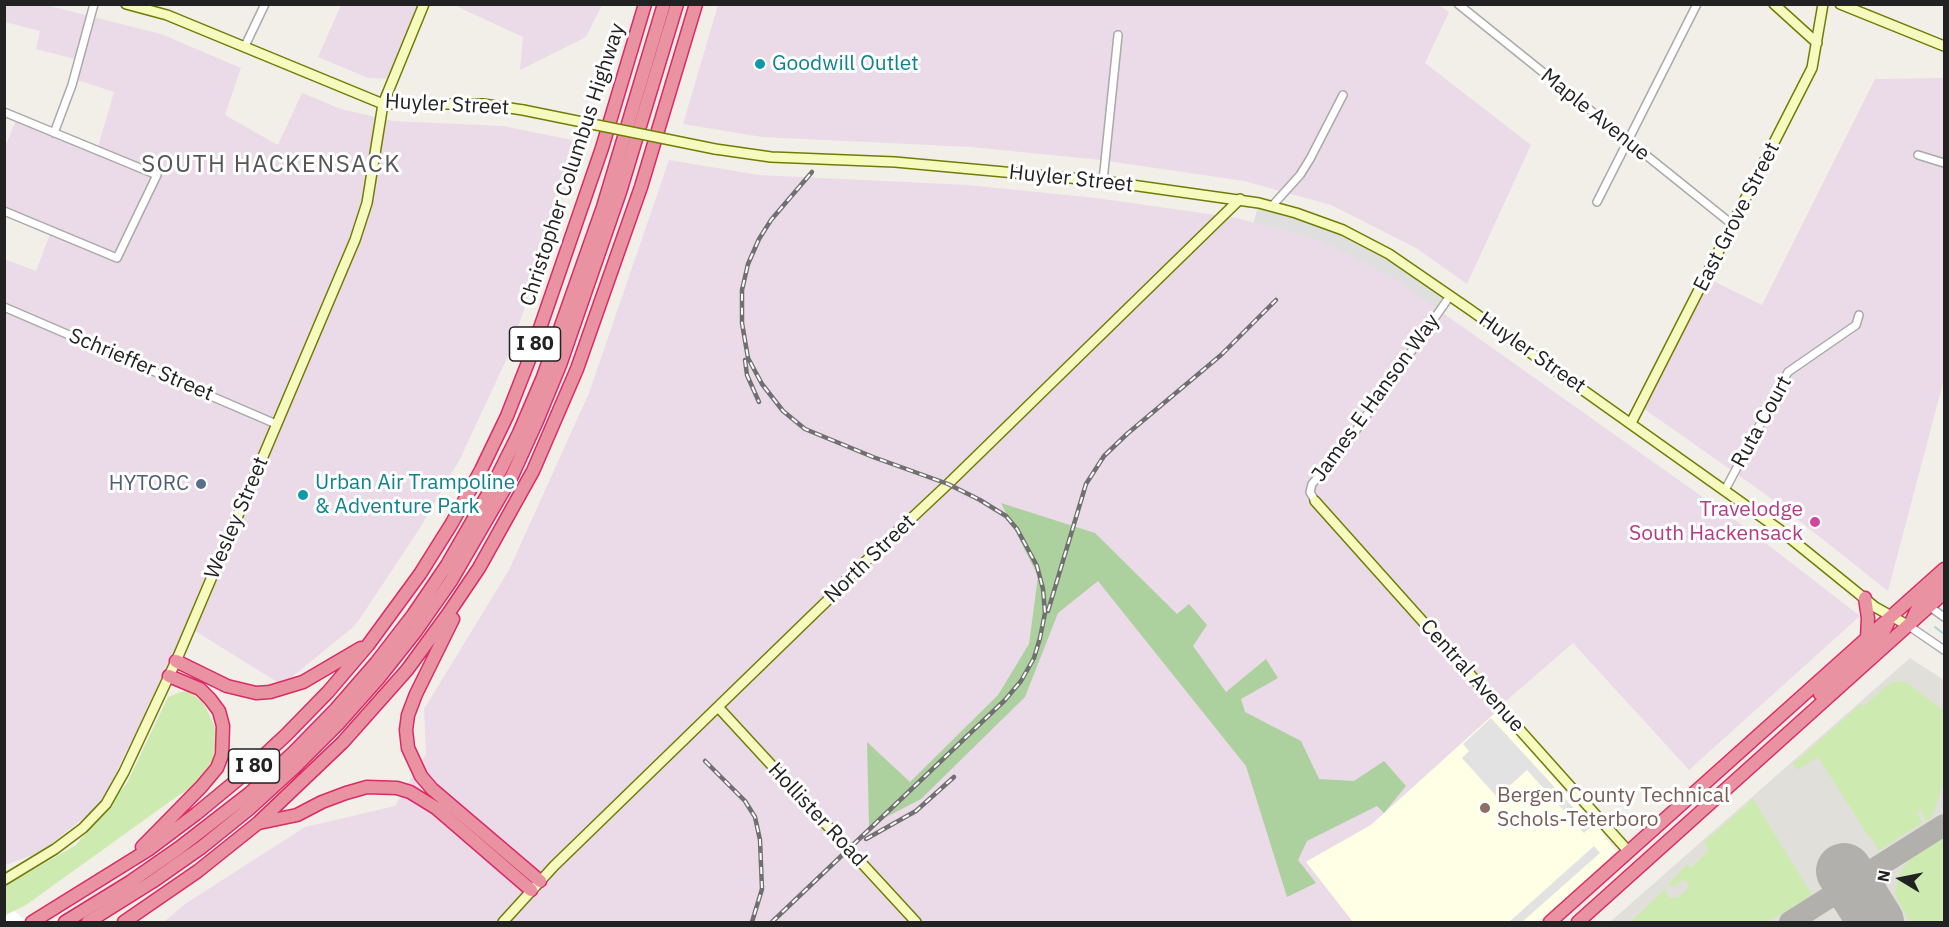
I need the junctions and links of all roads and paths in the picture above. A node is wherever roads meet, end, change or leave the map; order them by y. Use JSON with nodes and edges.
{"nodes":[{"id":1,"x":94,"y":4,"type":"edge"},
{"id":2,"x":126,"y":4,"type":"edge"},
{"id":3,"x":265,"y":4,"type":"edge"},
{"id":4,"x":424,"y":4,"type":"edge"},
{"id":5,"x":645,"y":4,"type":"edge"},
{"id":6,"x":664,"y":4,"type":"edge"},
{"id":7,"x":677,"y":4,"type":"edge"},
{"id":8,"x":696,"y":4,"type":"edge"},
{"id":9,"x":1458,"y":4,"type":"edge"},
{"id":10,"x":1697,"y":4,"type":"edge"},
{"id":11,"x":1774,"y":4,"type":"edge"},
{"id":12,"x":1823,"y":4,"type":"edge"},
{"id":13,"x":1840,"y":4,"type":"edge"},
{"id":14,"x":1118,"y":35,"type":"dead end"},
{"id":15,"x":1817,"y":43,"type":"junction"},
{"id":16,"x":244,"y":46,"type":"junction"},
{"id":17,"x":1944,"y":46,"type":"edge"},
{"id":18,"x":1343,"y":95,"type":"dead end"},
{"id":19,"x":383,"y":104,"type":"junction"},
{"id":20,"x":4,"y":112,"type":"edge"},
{"id":21,"x":54,"y":133,"type":"junction"},
{"id":22,"x":1628,"y":141,"type":"junction"},
{"id":23,"x":1918,"y":155,"type":"dead end"},
{"id":24,"x":1944,"y":163,"type":"edge"},
{"id":25,"x":1103,"y":181,"type":"junction"},
{"id":26,"x":1240,"y":199,"type":"junction"},
{"id":27,"x":1597,"y":202,"type":"dead end"},
{"id":28,"x":1272,"y":206,"type":"junction"},
{"id":29,"x":4,"y":212,"type":"edge"},
{"id":30,"x":1733,"y":225,"type":"junction"},
{"id":31,"x":1450,"y":296,"type":"junction"},
{"id":32,"x":4,"y":307,"type":"edge"},
{"id":33,"x":1859,"y":315,"type":"dead end"},
{"id":34,"x":1631,"y":423,"type":"junction"},
{"id":35,"x":276,"y":424,"type":"junction"},
{"id":36,"x":1725,"y":490,"type":"junction"},
{"id":37,"x":1315,"y":501,"type":"joint"},
{"id":38,"x":1944,"y":569,"type":"edge"},
{"id":39,"x":472,"y":579,"type":"junction"},
{"id":40,"x":1944,"y":581,"type":"edge"},
{"id":41,"x":1944,"y":593,"type":"edge"},
{"id":42,"x":1865,"y":598,"type":"junction"},
{"id":43,"x":1930,"y":607,"type":"junction"},
{"id":44,"x":1892,"y":616,"type":"junction"},
{"id":45,"x":1944,"y":617,"type":"edge"},
{"id":46,"x":1909,"y":626,"type":"junction"},
{"id":47,"x":1867,"y":638,"type":"junction"},
{"id":48,"x":368,"y":645,"type":"junction"},
{"id":49,"x":1944,"y":650,"type":"edge"},
{"id":50,"x":176,"y":661,"type":"junction"},
{"id":51,"x":169,"y":676,"type":"junction"},
{"id":52,"x":718,"y":707,"type":"junction"},
{"id":53,"x":1784,"y":737,"type":"junction"},
{"id":54,"x":258,"y":823,"type":"junction"},
{"id":55,"x":1629,"y":852,"type":"junction"},
{"id":56,"x":122,"y":867,"type":"junction"},
{"id":57,"x":4,"y":880,"type":"edge"},
{"id":58,"x":540,"y":880,"type":"junction"},
{"id":59,"x":531,"y":890,"type":"junction"},
{"id":60,"x":32,"y":922,"type":"edge"},
{"id":61,"x":65,"y":922,"type":"edge"},
{"id":62,"x":88,"y":922,"type":"edge"},
{"id":63,"x":124,"y":922,"type":"edge"},
{"id":64,"x":503,"y":922,"type":"edge"},
{"id":65,"x":916,"y":922,"type":"edge"},
{"id":66,"x":1550,"y":922,"type":"edge"},
{"id":67,"x":1578,"y":922,"type":"edge"}],
"edges":[{"from":1,"to":21,"type":"street"},
{"from":2,"to":16,"type":"street","name":"Huyler Street"},
{"from":3,"to":16,"type":"street"},
{"from":4,"to":19,"type":"street","name":"Wesley Street"},
{"from":5,"to":48,"type":"highway","name":"Christopher Columbus Highway","number":"I 80"},
{"from":6,"to":61,"type":"highway","name":"Christopher Columbus Highway","number":"I 80"},
{"from":7,"to":62,"type":"highway","number":"I 80"},
{"from":8,"to":39,"type":"highway","number":"I 80"},
{"from":9,"to":22,"type":"street","name":"Maple Avenue"},
{"from":10,"to":22,"type":"street"},
{"from":11,"to":15,"type":"street"},
{"from":12,"to":15,"type":"street","name":"East Grove Street"},
{"from":13,"to":17,"type":"street"},
{"from":14,"to":25,"type":"street"},
{"from":15,"to":30,"type":"street","name":"East Grove Street"},
{"from":16,"to":19,"type":"street","name":"Huyler Street"},
{"from":18,"to":28,"type":"street"},
{"from":19,"to":25,"type":"street","name":"Huyler Street","bridge":true},
{"from":19,"to":35,"type":"street","name":"Wesley Street"},
{"from":20,"to":21,"type":"street"},
{"from":21,"to":29,"type":"street"},
{"from":22,"to":27,"type":"street"},
{"from":22,"to":30,"type":"street","name":"Maple Avenue"},
{"from":23,"to":24,"type":"street"},
{"from":25,"to":26,"type":"street","name":"Huyler Street"},
{"from":26,"to":28,"type":"street","name":"Huyler Street"},
{"from":26,"to":52,"type":"street","name":"North Street"},
{"from":28,"to":31,"type":"street","name":"Huyler Street"},
{"from":30,"to":34,"type":"street","name":"East Grove Street"},
{"from":31,"to":34,"type":"street","name":"Huyler Street"},
{"from":31,"to":37,"type":"street","name":"James E Hanson Way"},
{"from":32,"to":35,"type":"street","name":"Schrieffer Street"},
{"from":33,"to":36,"type":"street","name":"Ruta Court"},
{"from":34,"to":36,"type":"street","name":"Huyler Street"},
{"from":35,"to":50,"type":"street","name":"Wesley Street"},
{"from":36,"to":42,"type":"street","name":"Huyler Street"},
{"from":37,"to":55,"type":"street","name":"Central Avenue"},
{"from":38,"to":44,"type":"highway"},
{"from":39,"to":54,"type":"highway","number":"I 80"},
{"from":39,"to":58,"type":"highway"},
{"from":40,"to":46,"type":"highway"},
{"from":41,"to":43,"type":"highway"},
{"from":42,"to":44,"type":"street","name":"Huyler Street"},
{"from":42,"to":47,"type":"highway"},
{"from":43,"to":45,"type":"street"},
{"from":43,"to":46,"type":"highway"},
{"from":44,"to":46,"type":"street","name":"Huyler Street"},
{"from":44,"to":47,"type":"highway"},
{"from":44,"to":53,"type":"highway"},
{"from":46,"to":49,"type":"street"},
{"from":46,"to":53,"type":"highway"},
{"from":47,"to":55,"type":"highway"},
{"from":48,"to":50,"type":"highway"},
{"from":48,"to":56,"type":"highway","name":"Christopher Columbus Highway","number":"I 80"},
{"from":50,"to":51,"type":"street","name":"Wesley Street"},
{"from":51,"to":56,"type":"highway"},
{"from":51,"to":57,"type":"street","name":"Wesley Street"},
{"from":52,"to":58,"type":"street","name":"North Street"},
{"from":52,"to":65,"type":"street","name":"Hollister Road"},
{"from":53,"to":67,"type":"highway"},
{"from":54,"to":59,"type":"highway"},
{"from":54,"to":63,"type":"highway","number":"I 80"},
{"from":55,"to":66,"type":"highway"},
{"from":56,"to":60,"type":"highway","name":"Christopher Columbus Highway","number":"I 80"},
{"from":58,"to":59,"type":"street","name":"North Street"},
{"from":59,"to":64,"type":"street","name":"North Street"}]}
